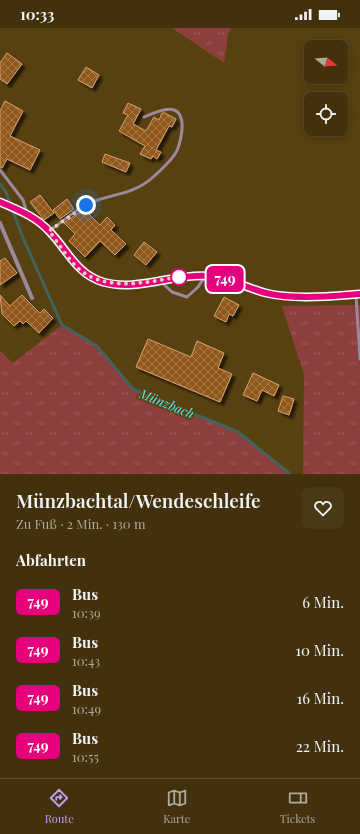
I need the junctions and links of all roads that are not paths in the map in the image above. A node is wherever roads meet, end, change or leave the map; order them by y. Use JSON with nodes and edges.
{"nodes":[{"id":1,"x":144,"y":117,"type":"dead end"},
{"id":2,"x":0,"y":170,"type":"edge"},
{"id":3,"x":1,"y":202,"type":"edge"},
{"id":4,"x":26,"y":213,"type":"junction"},
{"id":5,"x":0,"y":223,"type":"edge"},
{"id":6,"x":49,"y":231,"type":"junction"},
{"id":7,"x":205,"y":276,"type":"junction"},
{"id":8,"x":159,"y":280,"type":"junction"},
{"id":9,"x":358,"y":294,"type":"edge"},
{"id":10,"x":32,"y":298,"type":"dead end"},
{"id":11,"x":360,"y":359,"type":"edge"}],
"edges":[{"from":1,"to":6,"type":"lane"},
{"from":2,"to":4,"type":"lane"},
{"from":3,"to":4,"type":"street"},
{"from":4,"to":6,"type":"street"},
{"from":5,"to":10,"type":"street"},
{"from":6,"to":8,"type":"street"},
{"from":7,"to":8,"type":"street"},
{"from":7,"to":8,"type":"lane"},
{"from":7,"to":9,"type":"street"},
{"from":9,"to":11,"type":"lane"}]}
